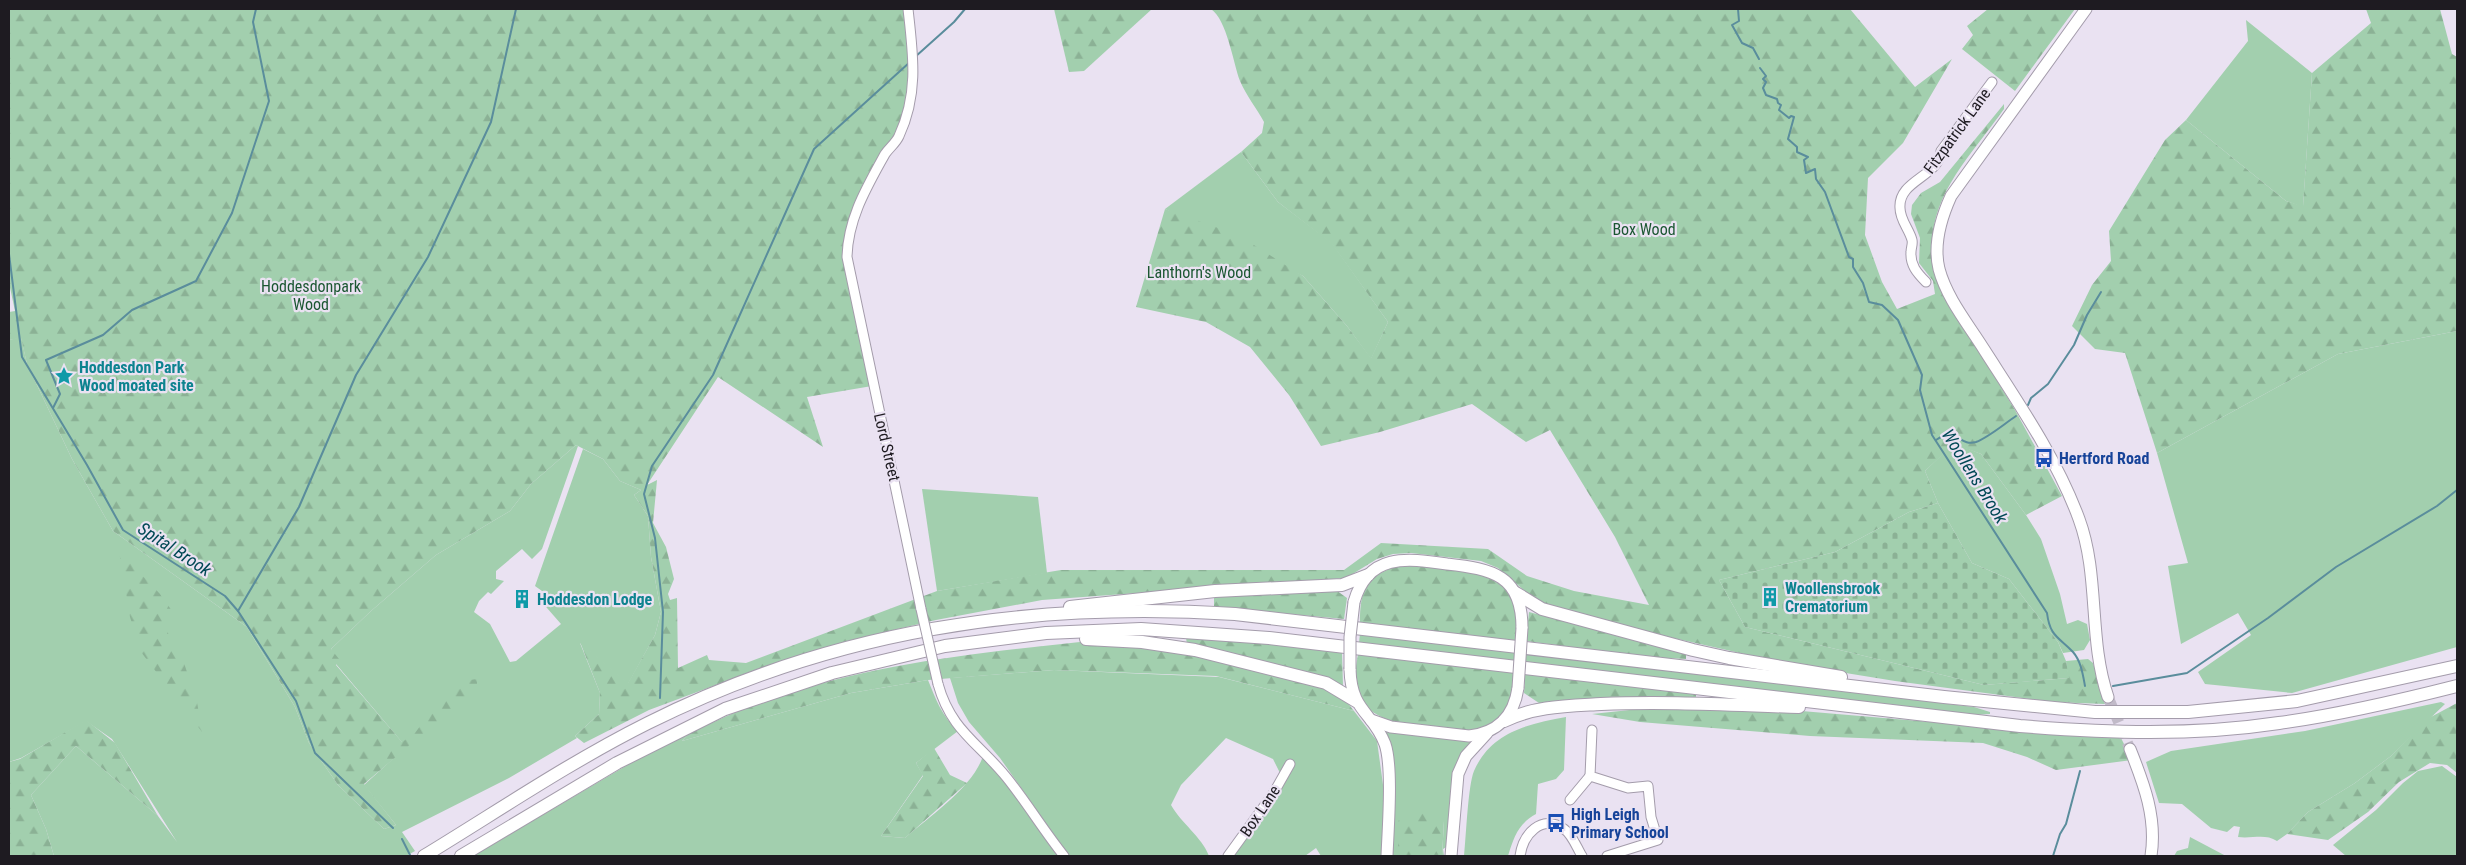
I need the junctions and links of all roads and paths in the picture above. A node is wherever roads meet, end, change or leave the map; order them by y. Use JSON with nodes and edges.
{"nodes":[{"id":1,"x":908,"y":9,"type":"edge"},
{"id":2,"x":2086,"y":9,"type":"edge"},
{"id":3,"x":1992,"y":82,"type":"dead end"},
{"id":4,"x":1926,"y":282,"type":"dead end"},
{"id":5,"x":1368,"y":575,"type":"junction"},
{"id":6,"x":1516,"y":593,"type":"junction"},
{"id":7,"x":1014,"y":616,"type":"junction"},
{"id":8,"x":945,"y":646,"type":"junction"},
{"id":9,"x":2457,"y":666,"type":"edge"},
{"id":10,"x":2457,"y":686,"type":"edge"},
{"id":11,"x":1944,"y":697,"type":"junction"},
{"id":12,"x":2108,"y":697,"type":"tunnel mouth"},
{"id":13,"x":1356,"y":701,"type":"junction"},
{"id":14,"x":1891,"y":711,"type":"junction"},
{"id":15,"x":1369,"y":720,"type":"junction"},
{"id":16,"x":1504,"y":721,"type":"junction"},
{"id":17,"x":1592,"y":730,"type":"dead end"},
{"id":18,"x":1487,"y":733,"type":"junction"},
{"id":19,"x":2130,"y":750,"type":"tunnel mouth"},
{"id":20,"x":1290,"y":764,"type":"dead end"},
{"id":21,"x":1590,"y":776,"type":"junction"},
{"id":22,"x":1570,"y":800,"type":"dead end"},
{"id":23,"x":424,"y":856,"type":"edge"},
{"id":24,"x":461,"y":856,"type":"edge"},
{"id":25,"x":1064,"y":856,"type":"edge"},
{"id":26,"x":1228,"y":856,"type":"edge"},
{"id":27,"x":1387,"y":856,"type":"edge"},
{"id":28,"x":1451,"y":856,"type":"edge"},
{"id":29,"x":1520,"y":856,"type":"edge"},
{"id":30,"x":1582,"y":856,"type":"edge"},
{"id":31,"x":1607,"y":856,"type":"edge"},
{"id":32,"x":2151,"y":856,"type":"edge"}],
"edges":[{"from":1,"to":25,"type":"street","name":"Lord Street","bridge":true},
{"from":2,"to":12,"type":"main road"},
{"from":3,"to":4,"type":"street","name":"Fitzpatrick Lane"},
{"from":5,"to":6,"type":"main road"},
{"from":5,"to":7,"type":"highway"},
{"from":5,"to":13,"type":"main road","bridge":true},
{"from":6,"to":11,"type":"highway"},
{"from":6,"to":16,"type":"main road","bridge":true},
{"from":7,"to":11,"type":"highway"},
{"from":7,"to":23,"type":"highway"},
{"from":8,"to":13,"type":"highway"},
{"from":8,"to":14,"type":"highway"},
{"from":8,"to":24,"type":"highway"},
{"from":9,"to":11,"type":"highway"},
{"from":10,"to":14,"type":"highway"},
{"from":13,"to":15,"type":"main road"},
{"from":14,"to":16,"type":"highway"},
{"from":15,"to":18,"type":"main road"},
{"from":15,"to":27,"type":"main road"},
{"from":16,"to":18,"type":"main road"},
{"from":17,"to":21,"type":"street"},
{"from":18,"to":28,"type":"main road"},
{"from":19,"to":32,"type":"main road"},
{"from":20,"to":26,"type":"street","name":"Box Lane"},
{"from":21,"to":22,"type":"street"},
{"from":21,"to":31,"type":"street"},
{"from":29,"to":30,"type":"street"}]}
